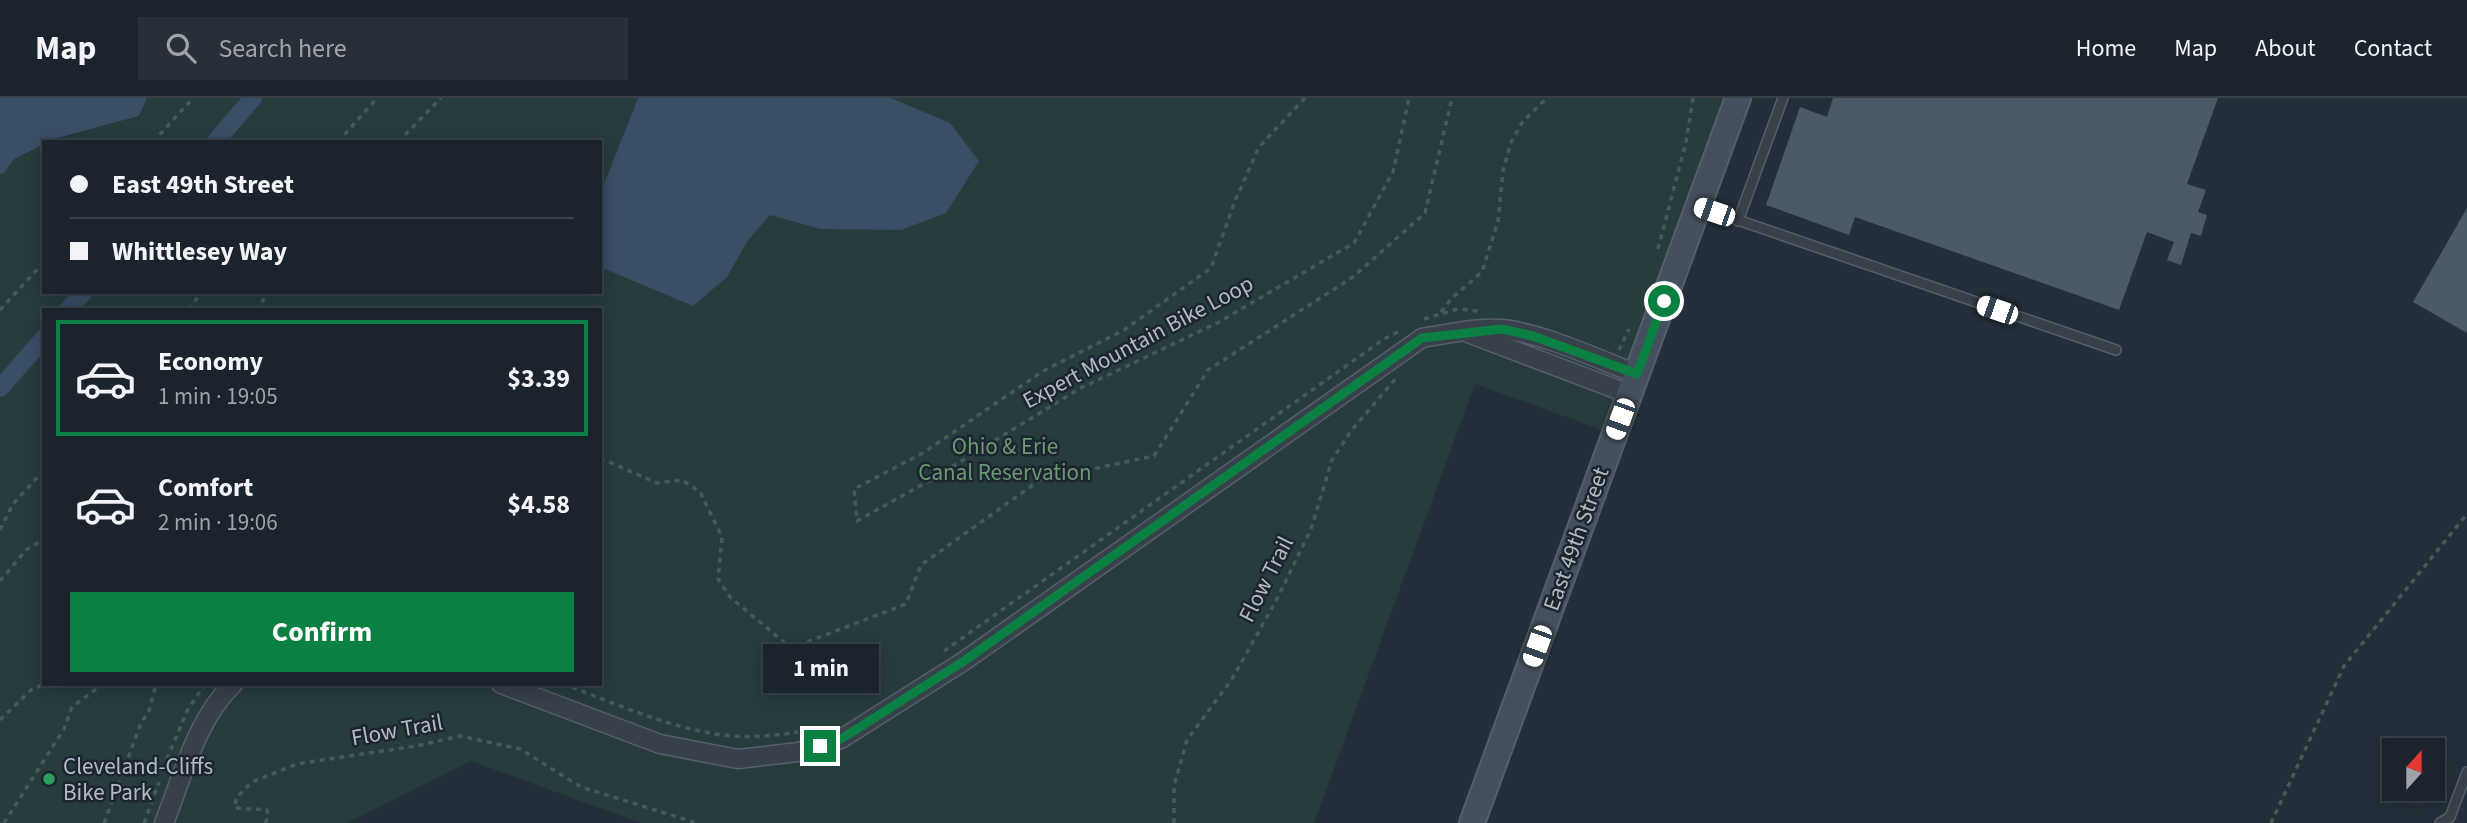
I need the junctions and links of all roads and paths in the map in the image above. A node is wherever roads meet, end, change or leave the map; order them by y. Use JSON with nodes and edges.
{"nodes":[{"id":1,"x":193,"y":98,"type":"edge"},
{"id":2,"x":377,"y":98,"type":"edge"},
{"id":3,"x":441,"y":98,"type":"edge"},
{"id":4,"x":1305,"y":98,"type":"edge"},
{"id":5,"x":1409,"y":98,"type":"edge"},
{"id":6,"x":1452,"y":98,"type":"edge"},
{"id":7,"x":1547,"y":98,"type":"edge"},
{"id":8,"x":1693,"y":98,"type":"edge"},
{"id":9,"x":1738,"y":98,"type":"edge"},
{"id":10,"x":1783,"y":98,"type":"edge"},
{"id":11,"x":155,"y":140,"type":"edge"},
{"id":12,"x":340,"y":140,"type":"edge"},
{"id":13,"x":400,"y":140,"type":"edge"},
{"id":14,"x":1698,"y":206,"type":"junction"},
{"id":15,"x":1738,"y":220,"type":"junction"},
{"id":16,"x":1657,"y":255,"type":"dead end"},
{"id":17,"x":42,"y":264,"type":"edge"},
{"id":18,"x":268,"y":294,"type":"edge"},
{"id":19,"x":257,"y":308,"type":"edge"},
{"id":20,"x":0,"y":310,"type":"edge"},
{"id":21,"x":1485,"y":311,"type":"dead end"},
{"id":22,"x":1440,"y":314,"type":"junction"},
{"id":23,"x":1417,"y":322,"type":"dead end"},
{"id":24,"x":1632,"y":323,"type":"dead end"},
{"id":25,"x":1406,"y":328,"type":"dead end"},
{"id":26,"x":2116,"y":350,"type":"dead end"},
{"id":27,"x":1398,"y":354,"type":"junction"},
{"id":28,"x":1618,"y":354,"type":"dead end"},
{"id":29,"x":1633,"y":384,"type":"junction"},
{"id":30,"x":602,"y":459,"type":"edge"},
{"id":31,"x":42,"y":473,"type":"edge"},
{"id":32,"x":2467,"y":514,"type":"edge"},
{"id":33,"x":0,"y":530,"type":"edge"},
{"id":34,"x":42,"y":540,"type":"edge"},
{"id":35,"x":0,"y":582,"type":"edge"},
{"id":36,"x":943,"y":652,"type":"dead end"},
{"id":37,"x":42,"y":685,"type":"edge"},
{"id":38,"x":100,"y":686,"type":"edge"},
{"id":39,"x":155,"y":686,"type":"edge"},
{"id":40,"x":231,"y":686,"type":"edge"},
{"id":41,"x":506,"y":686,"type":"edge"},
{"id":42,"x":569,"y":686,"type":"edge"},
{"id":43,"x":0,"y":720,"type":"edge"},
{"id":44,"x":800,"y":732,"type":"dead end"},
{"id":45,"x":2467,"y":772,"type":"edge"},
{"id":46,"x":166,"y":818,"type":"edge"},
{"id":47,"x":4,"y":823,"type":"edge"},
{"id":48,"x":104,"y":823,"type":"edge"},
{"id":49,"x":265,"y":823,"type":"edge"},
{"id":50,"x":698,"y":823,"type":"edge"},
{"id":51,"x":1174,"y":823,"type":"edge"},
{"id":52,"x":1472,"y":823,"type":"edge"},
{"id":53,"x":2272,"y":823,"type":"edge"},
{"id":54,"x":2440,"y":823,"type":"edge"}],
"edges":[{"from":1,"to":11,"type":"path"},
{"from":2,"to":12,"type":"path"},
{"from":3,"to":13,"type":"path"},
{"from":4,"to":5,"type":"path","name":"Expert Mountain Bike Loop"},
{"from":6,"to":30,"type":"path"},
{"from":7,"to":22,"type":"path"},
{"from":8,"to":16,"type":"path"},
{"from":9,"to":14,"type":"street","name":"East 49th Street"},
{"from":10,"to":15,"type":"lane"},
{"from":14,"to":15,"type":"lane"},
{"from":14,"to":29,"type":"street","name":"East 49th Street"},
{"from":15,"to":26,"type":"lane"},
{"from":17,"to":20,"type":"path"},
{"from":18,"to":19,"type":"path"},
{"from":21,"to":22,"type":"path"},
{"from":22,"to":23,"type":"path"},
{"from":24,"to":28,"type":"path"},
{"from":25,"to":36,"type":"path"},
{"from":27,"to":29,"type":"street"},
{"from":27,"to":41,"type":"street"},
{"from":27,"to":51,"type":"path","name":"Flow Trail"},
{"from":29,"to":52,"type":"street","name":"East 49th Street"},
{"from":31,"to":33,"type":"path"},
{"from":32,"to":53,"type":"path"},
{"from":34,"to":35,"type":"path"},
{"from":37,"to":43,"type":"path"},
{"from":38,"to":47,"type":"path"},
{"from":39,"to":48,"type":"path"},
{"from":40,"to":46,"type":"street"},
{"from":42,"to":44,"type":"path"},
{"from":45,"to":54,"type":"lane"},
{"from":49,"to":50,"type":"path","name":"Flow Trail"}]}
